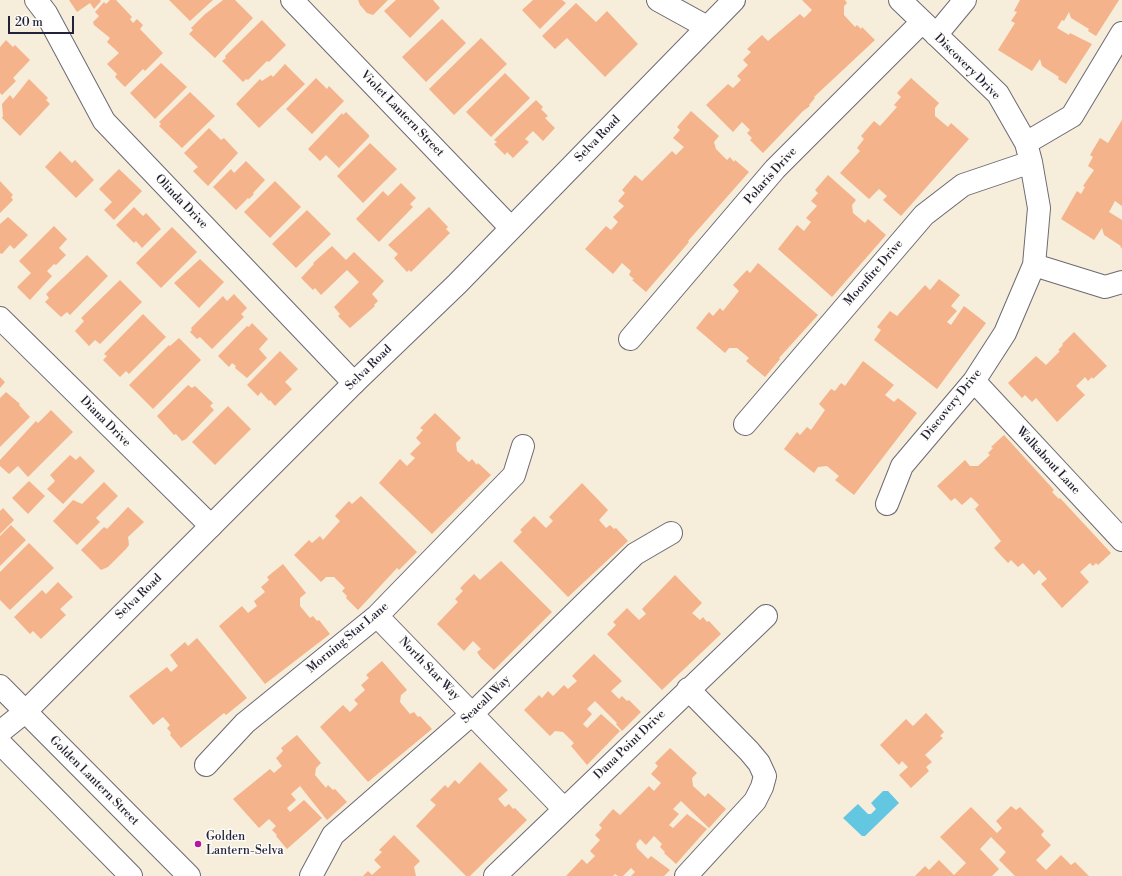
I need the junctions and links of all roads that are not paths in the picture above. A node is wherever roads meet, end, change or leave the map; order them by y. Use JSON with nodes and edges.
{"nodes":[{"id":1,"x":36,"y":0,"type":"edge"},
{"id":2,"x":292,"y":0,"type":"edge"},
{"id":3,"x":658,"y":0,"type":"edge"},
{"id":4,"x":734,"y":0,"type":"edge"},
{"id":5,"x":900,"y":0,"type":"edge"},
{"id":6,"x":965,"y":0,"type":"edge"},
{"id":7,"x":707,"y":27,"type":"junction"},
{"id":8,"x":929,"y":28,"type":"junction"},
{"id":9,"x":1122,"y":33,"type":"edge"},
{"id":10,"x":1029,"y":152,"type":"junction"},
{"id":11,"x":512,"y":228,"type":"junction"},
{"id":12,"x":1034,"y":265,"type":"junction"},
{"id":13,"x":1122,"y":282,"type":"edge"},
{"id":14,"x":0,"y":318,"type":"edge"},
{"id":15,"x":630,"y":339,"type":"dead end"},
{"id":16,"x":974,"y":381,"type":"junction"},
{"id":17,"x":354,"y":383,"type":"junction"},
{"id":18,"x":745,"y":424,"type":"dead end"},
{"id":19,"x":523,"y":446,"type":"dead end"},
{"id":20,"x":887,"y":504,"type":"dead end"},
{"id":21,"x":211,"y":526,"type":"junction"},
{"id":22,"x":671,"y":533,"type":"dead end"},
{"id":23,"x":1122,"y":540,"type":"edge"},
{"id":24,"x":377,"y":616,"type":"junction"},
{"id":25,"x":766,"y":616,"type":"dead end"},
{"id":26,"x":0,"y":686,"type":"edge"},
{"id":27,"x":688,"y":689,"type":"junction"},
{"id":28,"x":25,"y":712,"type":"junction"},
{"id":29,"x":472,"y":714,"type":"junction"},
{"id":30,"x":0,"y":732,"type":"edge"},
{"id":31,"x":0,"y":743,"type":"edge"},
{"id":32,"x":206,"y":765,"type":"dead end"},
{"id":33,"x":564,"y":809,"type":"junction"},
{"id":34,"x":131,"y":876,"type":"edge"},
{"id":35,"x":188,"y":876,"type":"edge"},
{"id":36,"x":311,"y":876,"type":"edge"},
{"id":37,"x":495,"y":876,"type":"edge"},
{"id":38,"x":686,"y":876,"type":"edge"}],
"edges":[{"from":1,"to":17,"type":"street","name":"Olinda Drive"},
{"from":2,"to":11,"type":"street","name":"Violet Lantern Street"},
{"from":3,"to":7,"type":"street"},
{"from":4,"to":7,"type":"street","name":"Selva Road"},
{"from":5,"to":8,"type":"street","name":"Discovery Drive"},
{"from":6,"to":8,"type":"street","name":"Polaris Drive"},
{"from":7,"to":11,"type":"street","name":"Selva Road"},
{"from":8,"to":10,"type":"street","name":"Discovery Drive"},
{"from":8,"to":15,"type":"street","name":"Polaris Drive"},
{"from":9,"to":10,"type":"street","name":"Moonfire Drive"},
{"from":10,"to":12,"type":"street","name":"Discovery Drive"},
{"from":10,"to":18,"type":"street","name":"Moonfire Drive"},
{"from":11,"to":17,"type":"street","name":"Selva Road"},
{"from":12,"to":13,"type":"street"},
{"from":12,"to":16,"type":"street","name":"Discovery Drive"},
{"from":14,"to":21,"type":"street","name":"Diana Drive"},
{"from":16,"to":20,"type":"street","name":"Discovery Drive"},
{"from":16,"to":23,"type":"street","name":"Walkabout Lane"},
{"from":17,"to":21,"type":"street","name":"Selva Road"},
{"from":19,"to":24,"type":"street","name":"Morning Star Lane"},
{"from":21,"to":28,"type":"street","name":"Selva Road"},
{"from":22,"to":29,"type":"street","name":"Seacall Way"},
{"from":24,"to":29,"type":"street","name":"North Star Way"},
{"from":24,"to":32,"type":"street","name":"Morning Star Lane"},
{"from":25,"to":27,"type":"street","name":"Dana Point Drive"},
{"from":26,"to":28,"type":"street","name":"Golden Lantern Street"},
{"from":27,"to":33,"type":"street","name":"Dana Point Drive"},
{"from":27,"to":38,"type":"street"},
{"from":28,"to":30,"type":"street","name":"Selva Road"},
{"from":28,"to":35,"type":"street","name":"Golden Lantern Street"},
{"from":29,"to":33,"type":"street","name":"North Star Way"},
{"from":29,"to":36,"type":"street","name":"Seacall Way"},
{"from":31,"to":34,"type":"street"},
{"from":33,"to":37,"type":"street","name":"Dana Point Drive"}]}
